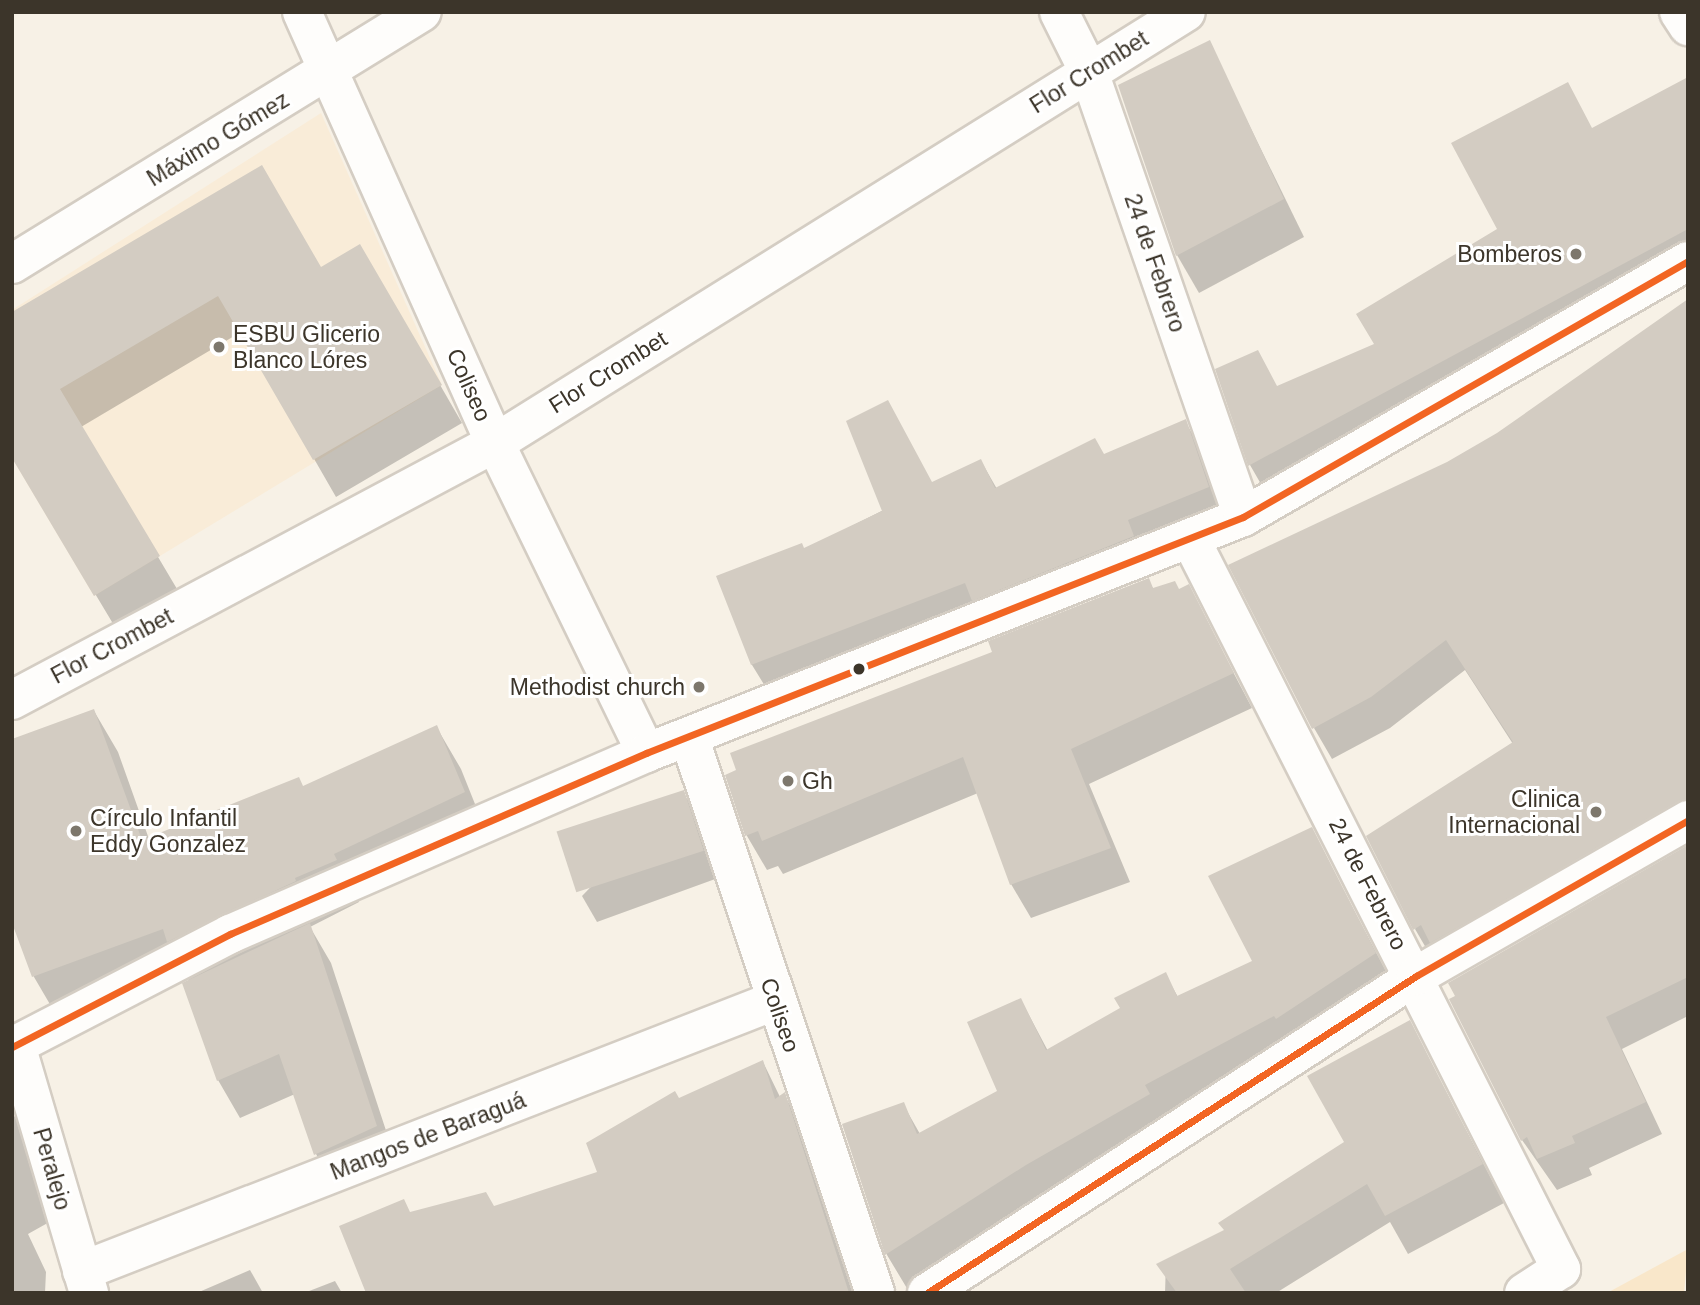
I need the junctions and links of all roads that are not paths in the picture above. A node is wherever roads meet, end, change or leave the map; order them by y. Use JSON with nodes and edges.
{"nodes":[{"id":1,"x":302,"y":12,"type":"edge"},
{"id":2,"x":422,"y":12,"type":"edge"},
{"id":3,"x":1059,"y":12,"type":"edge"},
{"id":4,"x":1186,"y":12,"type":"edge"},
{"id":5,"x":1679,"y":12,"type":"edge"},
{"id":6,"x":1688,"y":26,"type":"edge"},
{"id":7,"x":331,"y":70,"type":"junction"},
{"id":8,"x":1089,"y":72,"type":"junction"},
{"id":9,"x":1688,"y":261,"type":"edge"},
{"id":10,"x":12,"y":264,"type":"edge"},
{"id":11,"x":495,"y":443,"type":"junction"},
{"id":12,"x":1243,"y":517,"type":"junction"},
{"id":13,"x":1190,"y":538,"type":"junction"},
{"id":14,"x":12,"y":699,"type":"edge"},
{"id":15,"x":689,"y":737,"type":"junction"},
{"id":16,"x":646,"y":753,"type":"junction"},
{"id":17,"x":1688,"y":820,"type":"edge"},
{"id":18,"x":1416,"y":976,"type":"junction"},
{"id":19,"x":774,"y":1001,"type":"junction"},
{"id":20,"x":14,"y":1046,"type":"edge"},
{"id":21,"x":86,"y":1282,"type":"edge"},
{"id":22,"x":875,"y":1293,"type":"edge"},
{"id":23,"x":927,"y":1293,"type":"edge"},
{"id":24,"x":1524,"y":1293,"type":"edge"}],
"edges":[{"from":1,"to":7,"type":"street","name":"Coliseo"},
{"from":2,"to":7,"type":"street","name":"Máximo Gómez"},
{"from":3,"to":8,"type":"street","name":"24 de Febrero"},
{"from":4,"to":8,"type":"street","name":"Flor Crombet"},
{"from":5,"to":6,"type":"street"},
{"from":7,"to":10,"type":"street","name":"Máximo Gómez"},
{"from":7,"to":11,"type":"street","name":"Coliseo"},
{"from":8,"to":11,"type":"street","name":"Flor Crombet"},
{"from":8,"to":12,"type":"street","name":"24 de Febrero"},
{"from":9,"to":12,"type":"street"},
{"from":11,"to":14,"type":"street","name":"Flor Crombet"},
{"from":11,"to":16,"type":"street","name":"Coliseo"},
{"from":12,"to":13,"type":"street"},
{"from":13,"to":15,"type":"street"},
{"from":13,"to":18,"type":"street","name":"24 de Febrero"},
{"from":15,"to":16,"type":"street"},
{"from":15,"to":19,"type":"street","name":"Coliseo"},
{"from":16,"to":20,"type":"street"},
{"from":17,"to":18,"type":"street"},
{"from":18,"to":23,"type":"street"},
{"from":18,"to":24,"type":"street","name":"24 de Febrero"},
{"from":19,"to":21,"type":"street","name":"Mangos de Baraguá"},
{"from":19,"to":22,"type":"street","name":"Coliseo"},
{"from":20,"to":21,"type":"street","name":"Peralejo"}]}
